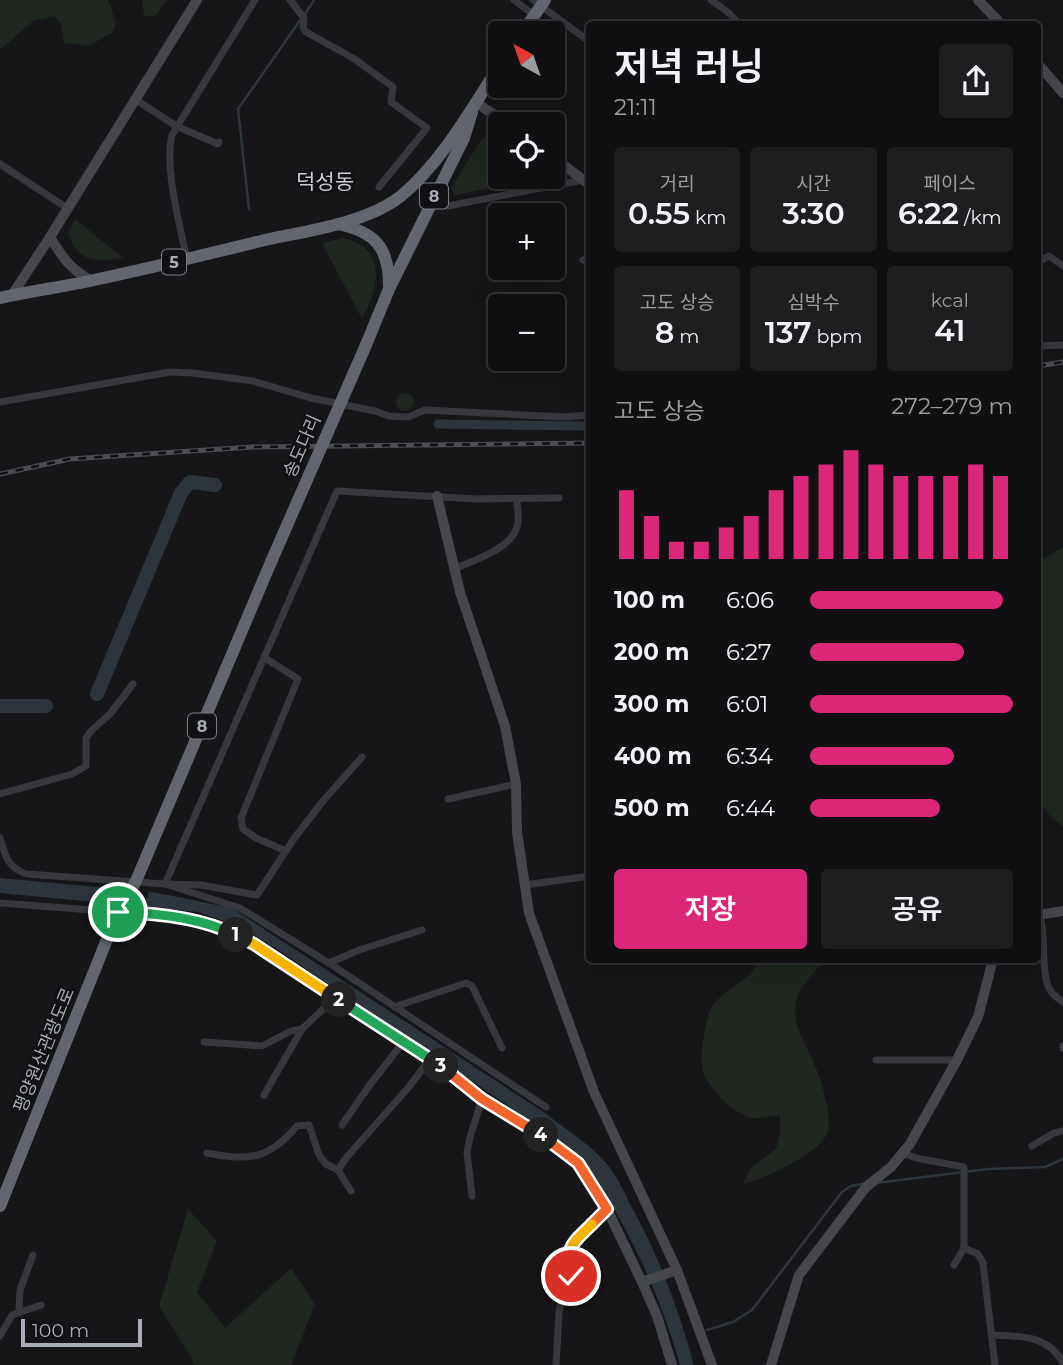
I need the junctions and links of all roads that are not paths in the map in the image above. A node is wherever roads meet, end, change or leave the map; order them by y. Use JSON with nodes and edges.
{"nodes":[{"id":1,"x":197,"y":0,"type":"edge"},
{"id":2,"x":255,"y":0,"type":"edge"},
{"id":3,"x":290,"y":0,"type":"edge"},
{"id":4,"x":514,"y":0,"type":"edge"},
{"id":5,"x":711,"y":0,"type":"edge"},
{"id":6,"x":978,"y":0,"type":"edge"},
{"id":7,"x":538,"y":5,"type":"edge"},
{"id":8,"x":529,"y":21,"type":"edge"},
{"id":9,"x":736,"y":21,"type":"edge"},
{"id":10,"x":998,"y":21,"type":"edge"},
{"id":11,"x":586,"y":40,"type":"edge"},
{"id":12,"x":1041,"y":67,"type":"edge"},
{"id":13,"x":488,"y":83,"type":"edge"},
{"id":14,"x":1063,"y":93,"type":"edge"},
{"id":15,"x":135,"y":99,"type":"junction"},
{"id":16,"x":475,"y":102,"type":"junction"},
{"id":17,"x":490,"y":112,"type":"edge"},
{"id":18,"x":176,"y":126,"type":"junction"},
{"id":19,"x":219,"y":142,"type":"dead end"},
{"id":20,"x":0,"y":164,"type":"edge"},
{"id":21,"x":565,"y":167,"type":"edge"},
{"id":22,"x":586,"y":182,"type":"edge"},
{"id":23,"x":379,"y":187,"type":"dead end"},
{"id":24,"x":429,"y":205,"type":"junction"},
{"id":25,"x":67,"y":208,"type":"junction"},
{"id":26,"x":337,"y":224,"type":"junction"},
{"id":27,"x":50,"y":237,"type":"junction"},
{"id":28,"x":187,"y":259,"type":"junction"},
{"id":29,"x":1041,"y":261,"type":"edge"},
{"id":30,"x":1063,"y":266,"type":"edge"},
{"id":31,"x":92,"y":281,"type":"junction"},
{"id":32,"x":389,"y":289,"type":"junction"},
{"id":33,"x":6,"y":297,"type":"edge"},
{"id":34,"x":1063,"y":345,"type":"edge"},
{"id":35,"x":1041,"y":346,"type":"edge"},
{"id":36,"x":0,"y":402,"type":"edge"},
{"id":37,"x":586,"y":415,"type":"edge"},
{"id":38,"x":437,"y":496,"type":"junction"},
{"id":39,"x":559,"y":498,"type":"dead end"},
{"id":40,"x":517,"y":500,"type":"junction"},
{"id":41,"x":454,"y":569,"type":"junction"},
{"id":42,"x":265,"y":658,"type":"junction"},
{"id":43,"x":133,"y":684,"type":"dead end"},
{"id":44,"x":362,"y":757,"type":"dead end"},
{"id":45,"x":516,"y":784,"type":"junction"},
{"id":46,"x":0,"y":794,"type":"edge"},
{"id":47,"x":448,"y":799,"type":"dead end"},
{"id":48,"x":0,"y":838,"type":"edge"},
{"id":49,"x":286,"y":851,"type":"junction"},
{"id":50,"x":586,"y":877,"type":"edge"},
{"id":51,"x":165,"y":884,"type":"junction"},
{"id":52,"x":133,"y":885,"type":"junction"},
{"id":53,"x":525,"y":885,"type":"junction"},
{"id":54,"x":0,"y":903,"type":"edge"},
{"id":55,"x":119,"y":910,"type":"junction"},
{"id":56,"x":1063,"y":911,"type":"edge"},
{"id":57,"x":1041,"y":915,"type":"edge"},
{"id":58,"x":1041,"y":921,"type":"edge"},
{"id":59,"x":422,"y":930,"type":"dead end"},
{"id":60,"x":329,"y":963,"type":"junction"},
{"id":61,"x":992,"y":963,"type":"edge"},
{"id":62,"x":336,"y":997,"type":"junction"},
{"id":63,"x":1063,"y":1002,"type":"edge"},
{"id":64,"x":394,"y":1007,"type":"junction"},
{"id":65,"x":302,"y":1029,"type":"junction"},
{"id":66,"x":404,"y":1041,"type":"junction"},
{"id":67,"x":204,"y":1042,"type":"dead end"},
{"id":68,"x":502,"y":1048,"type":"dead end"},
{"id":69,"x":431,"y":1058,"type":"junction"},
{"id":70,"x":876,"y":1060,"type":"dead end"},
{"id":71,"x":957,"y":1060,"type":"junction"},
{"id":72,"x":264,"y":1095,"type":"dead end"},
{"id":73,"x":482,"y":1099,"type":"junction"},
{"id":74,"x":546,"y":1107,"type":"dead end"},
{"id":75,"x":342,"y":1125,"type":"dead end"},
{"id":76,"x":1063,"y":1131,"type":"edge"},
{"id":77,"x":1032,"y":1146,"type":"dead end"},
{"id":78,"x":207,"y":1153,"type":"dead end"},
{"id":79,"x":903,"y":1153,"type":"junction"},
{"id":80,"x":338,"y":1170,"type":"junction"},
{"id":81,"x":351,"y":1191,"type":"dead end"},
{"id":82,"x":472,"y":1196,"type":"dead end"},
{"id":83,"x":0,"y":1206,"type":"edge"},
{"id":84,"x":607,"y":1209,"type":"junction"},
{"id":85,"x":964,"y":1248,"type":"junction"},
{"id":86,"x":33,"y":1255,"type":"dead end"},
{"id":87,"x":954,"y":1265,"type":"dead end"},
{"id":88,"x":675,"y":1271,"type":"junction"},
{"id":89,"x":644,"y":1280,"type":"junction"},
{"id":90,"x":41,"y":1305,"type":"dead end"},
{"id":91,"x":19,"y":1311,"type":"junction"},
{"id":92,"x":992,"y":1335,"type":"junction"},
{"id":93,"x":0,"y":1336,"type":"edge"},
{"id":94,"x":1063,"y":1363,"type":"edge"},
{"id":95,"x":556,"y":1365,"type":"edge"},
{"id":96,"x":672,"y":1365,"type":"edge"},
{"id":97,"x":712,"y":1365,"type":"edge"},
{"id":98,"x":771,"y":1365,"type":"edge"},
{"id":99,"x":995,"y":1365,"type":"edge"}],
"edges":[{"from":1,"to":15,"type":"street"},
{"from":2,"to":18,"type":"street"},
{"from":3,"to":23,"type":"street"},
{"from":4,"to":7,"type":"street"},
{"from":5,"to":9,"type":"street"},
{"from":6,"to":10,"type":"street"},
{"from":7,"to":8,"type":"highway"},
{"from":7,"to":11,"type":"street"},
{"from":12,"to":14,"type":"street"},
{"from":13,"to":16,"type":"highway"},
{"from":15,"to":18,"type":"street"},
{"from":15,"to":25,"type":"street"},
{"from":16,"to":17,"type":"street"},
{"from":16,"to":24,"type":"highway","number":"8"},
{"from":16,"to":26,"type":"highway"},
{"from":18,"to":19,"type":"street"},
{"from":18,"to":28,"type":"street"},
{"from":20,"to":25,"type":"street"},
{"from":21,"to":22,"type":"street"},
{"from":22,"to":24,"type":"street"},
{"from":24,"to":32,"type":"highway","number":"8"},
{"from":25,"to":27,"type":"street"},
{"from":26,"to":28,"type":"highway","number":"5"},
{"from":26,"to":32,"type":"highway"},
{"from":27,"to":31,"type":"street"},
{"from":27,"to":33,"type":"street"},
{"from":28,"to":31,"type":"highway","number":"5"},
{"from":29,"to":30,"type":"street"},
{"from":31,"to":33,"type":"highway","number":"5"},
{"from":32,"to":52,"type":"highway","name":"송도다리","number":"8","bridge":true},
{"from":34,"to":35,"type":"street"},
{"from":36,"to":37,"type":"street"},
{"from":38,"to":40,"type":"street"},
{"from":38,"to":41,"type":"street"},
{"from":38,"to":42,"type":"street"},
{"from":39,"to":40,"type":"street"},
{"from":40,"to":41,"type":"street"},
{"from":41,"to":45,"type":"street"},
{"from":42,"to":49,"type":"street"},
{"from":42,"to":51,"type":"street"},
{"from":43,"to":46,"type":"street"},
{"from":44,"to":49,"type":"street"},
{"from":45,"to":47,"type":"street"},
{"from":45,"to":53,"type":"street"},
{"from":48,"to":52,"type":"street"},
{"from":49,"to":51,"type":"street"},
{"from":50,"to":53,"type":"street"},
{"from":51,"to":52,"type":"street"},
{"from":51,"to":60,"type":"street"},
{"from":52,"to":55,"type":"highway","number":"8"},
{"from":53,"to":88,"type":"street"},
{"from":54,"to":55,"type":"street"},
{"from":55,"to":62,"type":"street"},
{"from":55,"to":83,"type":"highway","name":"평양원산관광도로","number":"8"},
{"from":56,"to":57,"type":"street"},
{"from":58,"to":63,"type":"street"},
{"from":59,"to":60,"type":"street"},
{"from":60,"to":64,"type":"street"},
{"from":61,"to":71,"type":"street"},
{"from":62,"to":65,"type":"street"},
{"from":62,"to":66,"type":"street"},
{"from":64,"to":68,"type":"street"},
{"from":64,"to":74,"type":"street"},
{"from":65,"to":67,"type":"street"},
{"from":65,"to":72,"type":"street"},
{"from":66,"to":69,"type":"street"},
{"from":66,"to":75,"type":"street"},
{"from":69,"to":73,"type":"street"},
{"from":69,"to":80,"type":"street"},
{"from":70,"to":71,"type":"street"},
{"from":71,"to":79,"type":"street"},
{"from":73,"to":82,"type":"street"},
{"from":73,"to":84,"type":"street"},
{"from":76,"to":77,"type":"street"},
{"from":78,"to":80,"type":"street"},
{"from":79,"to":85,"type":"street"},
{"from":79,"to":98,"type":"street"},
{"from":80,"to":81,"type":"street"},
{"from":84,"to":89,"type":"street"},
{"from":84,"to":95,"type":"street"},
{"from":85,"to":87,"type":"street"},
{"from":85,"to":92,"type":"street"},
{"from":86,"to":91,"type":"street"},
{"from":88,"to":89,"type":"street"},
{"from":88,"to":97,"type":"street"},
{"from":89,"to":96,"type":"street"},
{"from":90,"to":91,"type":"street"},
{"from":91,"to":93,"type":"street"},
{"from":92,"to":94,"type":"street"},
{"from":92,"to":99,"type":"street"}]}
